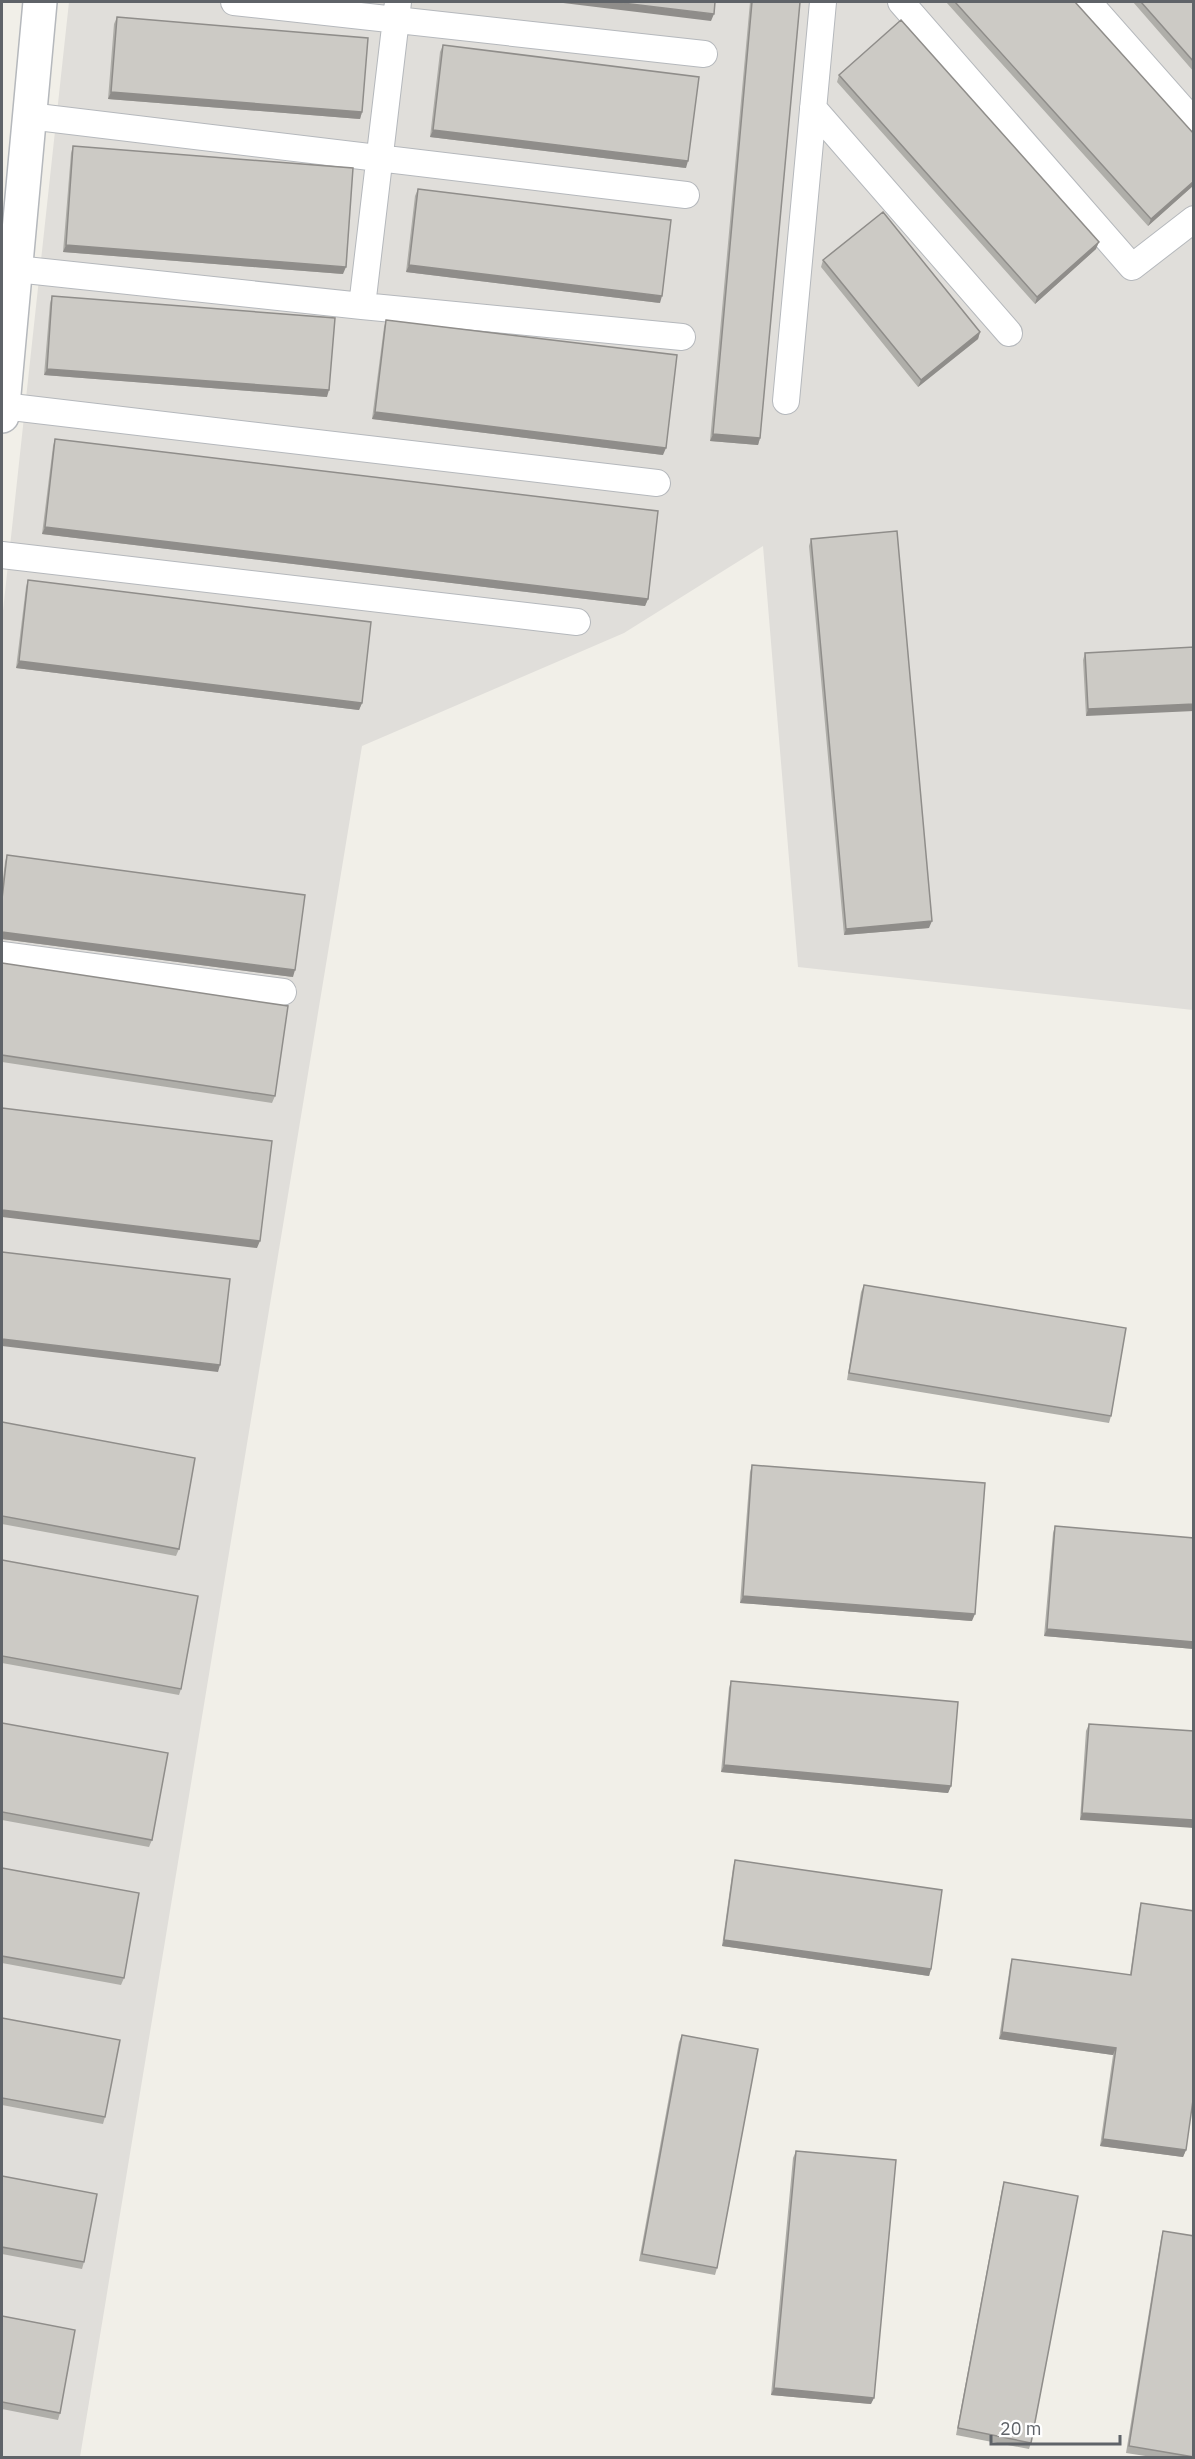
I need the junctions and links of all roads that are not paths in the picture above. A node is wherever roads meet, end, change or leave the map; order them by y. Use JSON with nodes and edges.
{"nodes":[{"id":1,"x":40,"y":2,"type":"edge"},
{"id":2,"x":234,"y":2,"type":"edge"},
{"id":3,"x":823,"y":2,"type":"edge"},
{"id":4,"x":901,"y":2,"type":"edge"},
{"id":5,"x":1088,"y":2,"type":"edge"},
{"id":6,"x":397,"y":11,"type":"edge"},
{"id":7,"x":704,"y":54,"type":"dead end"},
{"id":8,"x":813,"y":108,"type":"junction"},
{"id":9,"x":29,"y":116,"type":"junction"},
{"id":10,"x":1194,"y":122,"type":"edge"},
{"id":11,"x":380,"y":158,"type":"junction"},
{"id":12,"x":686,"y":195,"type":"dead end"},
{"id":13,"x":1194,"y":219,"type":"edge"},
{"id":14,"x":15,"y":269,"type":"junction"},
{"id":15,"x":362,"y":306,"type":"junction"},
{"id":16,"x":1009,"y":333,"type":"dead end"},
{"id":17,"x":682,"y":337,"type":"dead end"},
{"id":18,"x":786,"y":401,"type":"dead end"},
{"id":19,"x":2,"y":411,"type":"edge"},
{"id":20,"x":657,"y":483,"type":"dead end"},
{"id":21,"x":2,"y":555,"type":"edge"},
{"id":22,"x":577,"y":622,"type":"dead end"},
{"id":23,"x":2,"y":955,"type":"edge"},
{"id":24,"x":283,"y":992,"type":"dead end"}],
"edges":[{"from":1,"to":9,"type":"street"},
{"from":2,"to":6,"type":"lane"},
{"from":3,"to":8,"type":"lane"},
{"from":4,"to":13,"type":"lane"},
{"from":5,"to":10,"type":"lane"},
{"from":6,"to":7,"type":"lane"},
{"from":6,"to":11,"type":"lane"},
{"from":8,"to":16,"type":"lane"},
{"from":8,"to":18,"type":"lane"},
{"from":9,"to":11,"type":"lane"},
{"from":9,"to":14,"type":"street"},
{"from":11,"to":12,"type":"lane"},
{"from":11,"to":15,"type":"lane"},
{"from":14,"to":15,"type":"lane"},
{"from":14,"to":19,"type":"street"},
{"from":15,"to":17,"type":"lane"},
{"from":19,"to":20,"type":"lane"},
{"from":21,"to":22,"type":"lane"},
{"from":23,"to":24,"type":"lane"}]}
